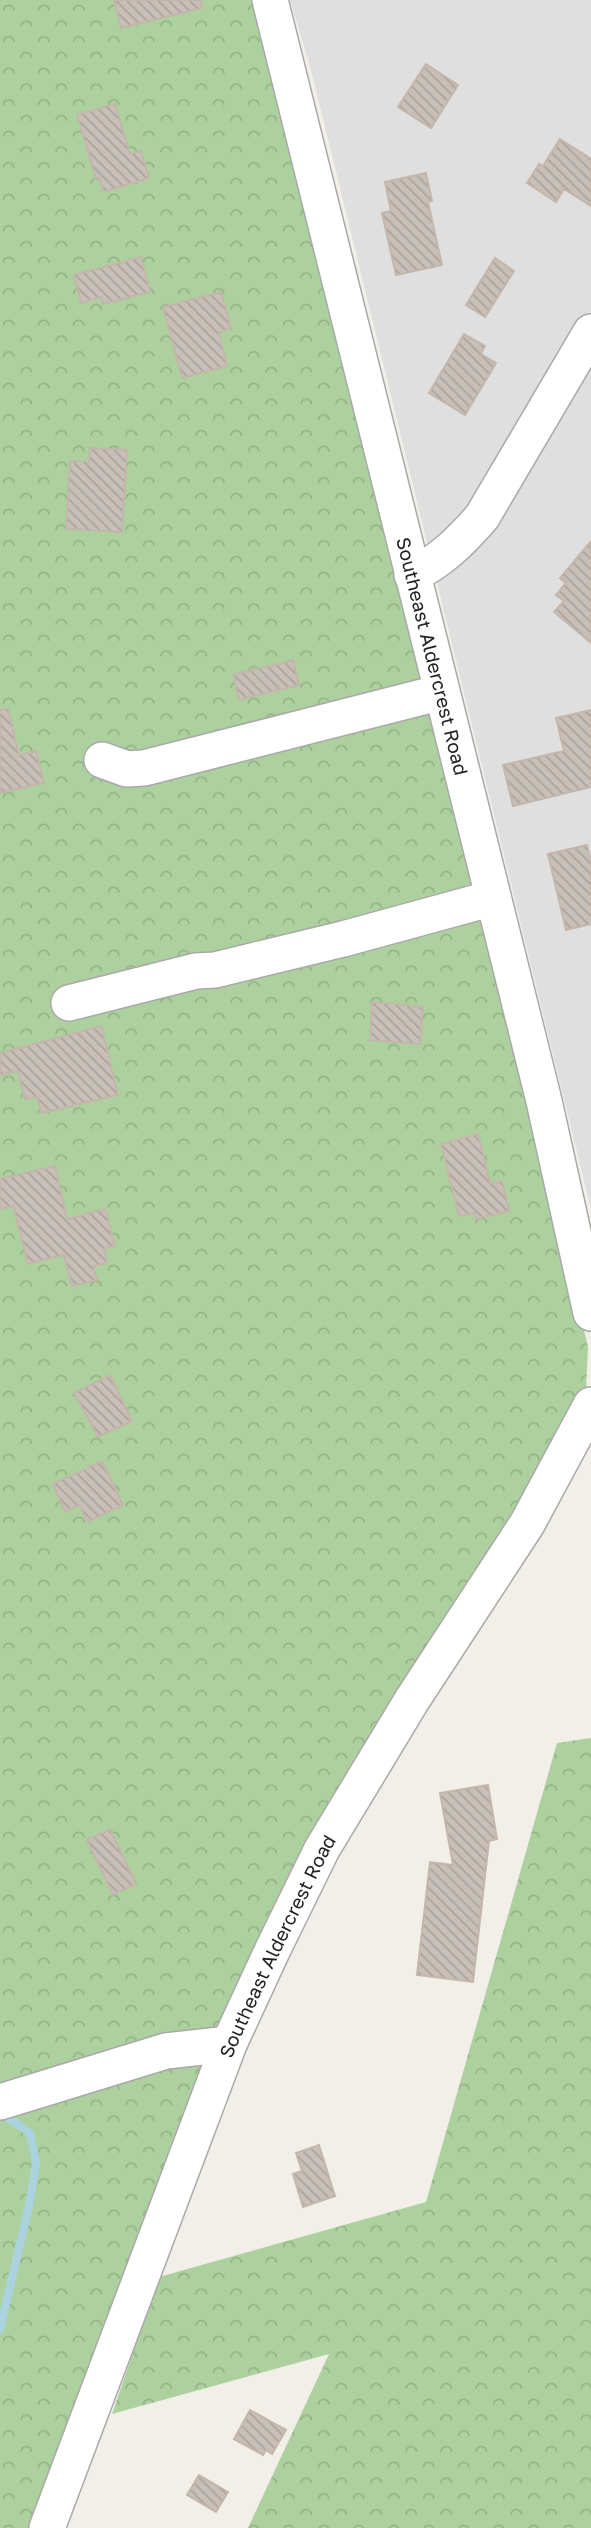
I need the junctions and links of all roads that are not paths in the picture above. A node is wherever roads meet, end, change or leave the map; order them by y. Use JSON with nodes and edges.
{"nodes":[{"id":1,"x":270,"y":0,"type":"edge"},
{"id":2,"x":591,"y":332,"type":"edge"},
{"id":3,"x":412,"y":575,"type":"junction"},
{"id":4,"x":442,"y":692,"type":"junction"},
{"id":5,"x":102,"y":760,"type":"dead end"},
{"id":6,"x":493,"y":898,"type":"junction"},
{"id":7,"x":69,"y":1003,"type":"dead end"},
{"id":8,"x":591,"y":1313,"type":"edge"},
{"id":9,"x":591,"y":1405,"type":"edge"},
{"id":10,"x":229,"y":2044,"type":"junction"},
{"id":11,"x":16,"y":2097,"type":"edge"},
{"id":12,"x":47,"y":2528,"type":"edge"}],
"edges":[{"from":1,"to":3,"type":"street","name":"Southeast Aldercrest Road"},
{"from":2,"to":3,"type":"street"},
{"from":3,"to":4,"type":"street","name":"Southeast Aldercrest Road"},
{"from":4,"to":5,"type":"street"},
{"from":4,"to":6,"type":"street","name":"Southeast Aldercrest Road"},
{"from":6,"to":7,"type":"street"},
{"from":6,"to":8,"type":"street","name":"Southeast Aldercrest Road"},
{"from":9,"to":10,"type":"street","name":"Southeast Aldercrest Road"},
{"from":10,"to":11,"type":"street"},
{"from":10,"to":12,"type":"street","name":"Southeast Aldercrest Road"}]}
